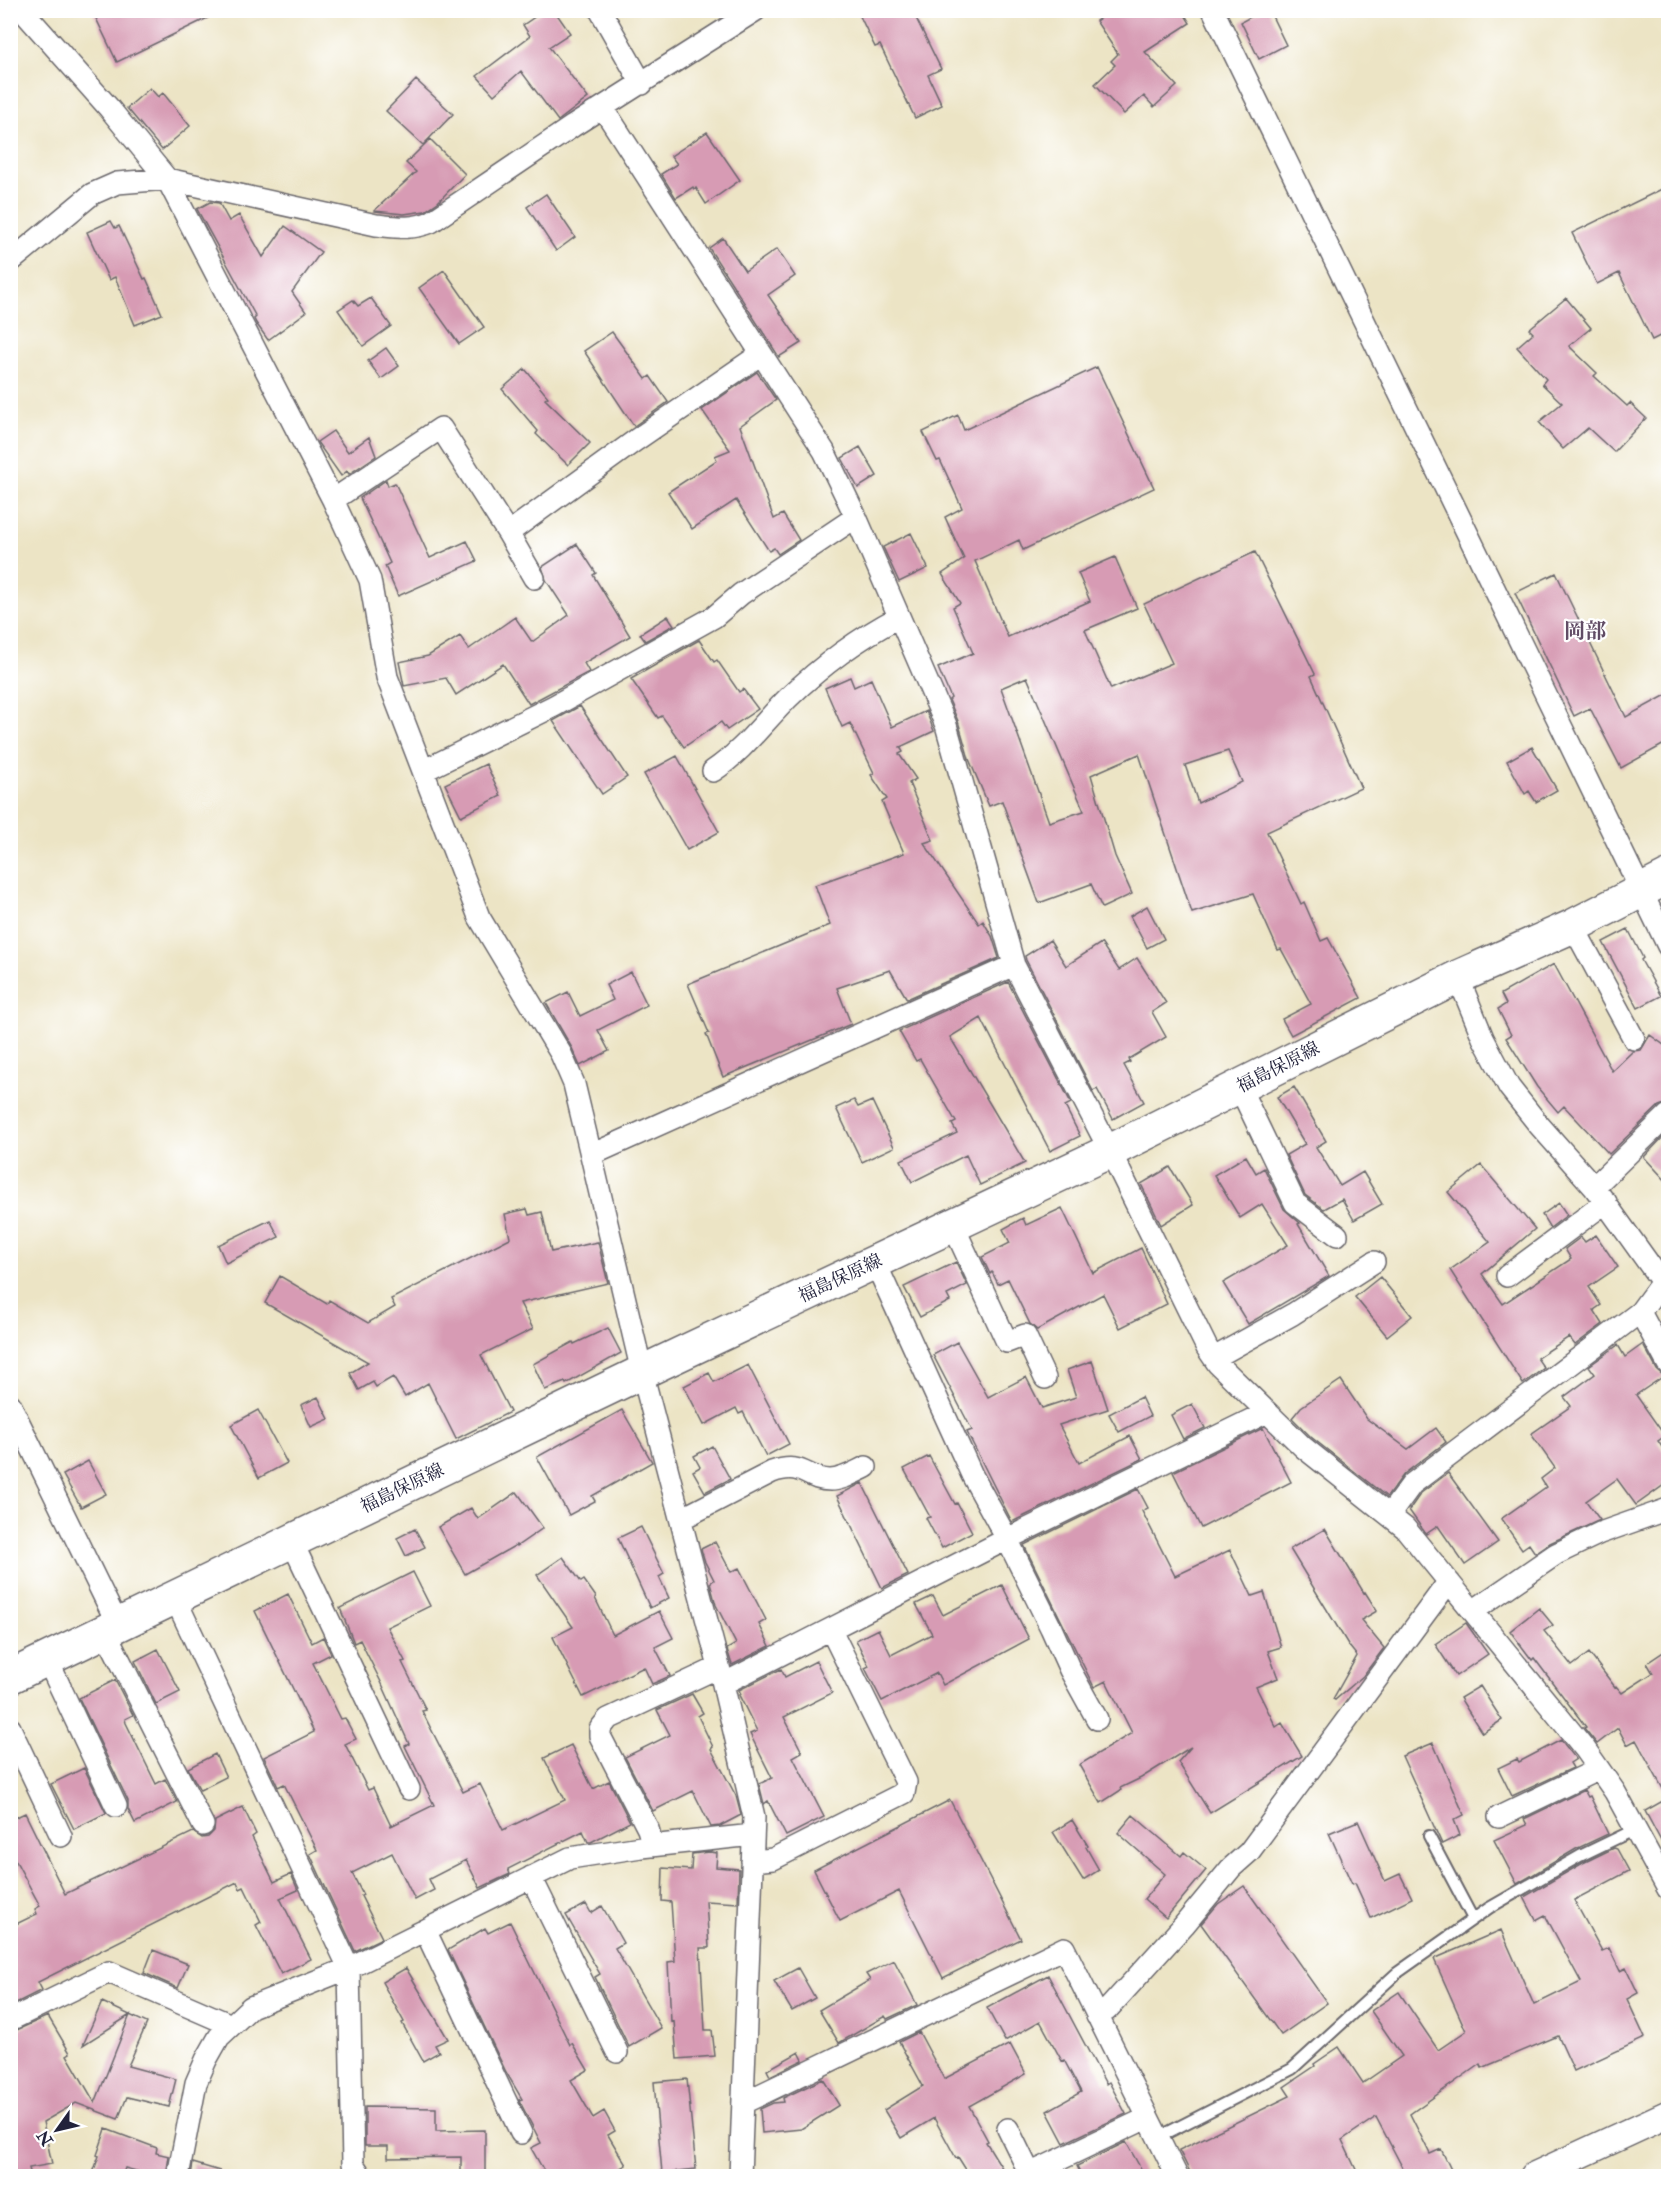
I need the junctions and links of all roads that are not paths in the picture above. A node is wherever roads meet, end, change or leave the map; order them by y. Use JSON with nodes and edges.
{"nodes":[{"id":1,"x":22,"y":10,"type":"edge"},
{"id":2,"x":600,"y":10,"type":"edge"},
{"id":3,"x":756,"y":10,"type":"edge"},
{"id":4,"x":1213,"y":10,"type":"edge"},
{"id":5,"x":642,"y":84,"type":"junction"},
{"id":6,"x":603,"y":108,"type":"junction"},
{"id":7,"x":167,"y":179,"type":"junction"},
{"id":8,"x":10,"y":262,"type":"edge"},
{"id":9,"x":762,"y":354,"type":"junction"},
{"id":10,"x":333,"y":500,"type":"junction"},
{"id":11,"x":856,"y":518,"type":"junction"},
{"id":12,"x":508,"y":533,"type":"junction"},
{"id":13,"x":534,"y":578,"type":"dead end"},
{"id":14,"x":899,"y":617,"type":"junction"},
{"id":15,"x":423,"y":771,"type":"junction"},
{"id":16,"x":713,"y":771,"type":"dead end"},
{"id":17,"x":1655,"y":883,"type":"edge"},
{"id":18,"x":1573,"y":926,"type":"junction"},
{"id":19,"x":1668,"y":946,"type":"edge"},
{"id":20,"x":1014,"y":965,"type":"junction"},
{"id":21,"x":1458,"y":977,"type":"junction"},
{"id":22,"x":1634,"y":1039,"type":"dead end"},
{"id":23,"x":1239,"y":1086,"type":"junction"},
{"id":24,"x":1668,"y":1115,"type":"edge"},
{"id":25,"x":1110,"y":1150,"type":"junction"},
{"id":26,"x":591,"y":1155,"type":"junction"},
{"id":27,"x":1600,"y":1195,"type":"junction"},
{"id":28,"x":953,"y":1225,"type":"junction"},
{"id":29,"x":1337,"y":1235,"type":"dead end"},
{"id":30,"x":875,"y":1262,"type":"junction"},
{"id":31,"x":1374,"y":1262,"type":"dead end"},
{"id":32,"x":1507,"y":1276,"type":"dead end"},
{"id":33,"x":1665,"y":1280,"type":"edge"},
{"id":34,"x":1640,"y":1312,"type":"junction"},
{"id":35,"x":1214,"y":1358,"type":"junction"},
{"id":36,"x":1668,"y":1364,"type":"edge"},
{"id":37,"x":642,"y":1372,"type":"junction"},
{"id":38,"x":1045,"y":1378,"type":"dead end"},
{"id":39,"x":10,"y":1404,"type":"edge"},
{"id":40,"x":1267,"y":1412,"type":"junction"},
{"id":41,"x":866,"y":1467,"type":"dead end"},
{"id":42,"x":1668,"y":1509,"type":"edge"},
{"id":43,"x":1390,"y":1514,"type":"junction"},
{"id":44,"x":681,"y":1519,"type":"junction"},
{"id":45,"x":1007,"y":1539,"type":"junction"},
{"id":46,"x":292,"y":1542,"type":"junction"},
{"id":47,"x":1450,"y":1583,"type":"junction"},
{"id":48,"x":174,"y":1598,"type":"junction"},
{"id":49,"x":1473,"y":1611,"type":"junction"},
{"id":50,"x":112,"y":1628,"type":"junction"},
{"id":51,"x":831,"y":1630,"type":"junction"},
{"id":52,"x":47,"y":1659,"type":"junction"},
{"id":53,"x":721,"y":1675,"type":"junction"},
{"id":54,"x":10,"y":1677,"type":"edge"},
{"id":55,"x":1096,"y":1719,"type":"dead end"},
{"id":56,"x":10,"y":1728,"type":"edge"},
{"id":57,"x":1599,"y":1769,"type":"junction"},
{"id":58,"x":409,"y":1790,"type":"dead end"},
{"id":59,"x":116,"y":1806,"type":"dead end"},
{"id":60,"x":1499,"y":1817,"type":"dead end"},
{"id":61,"x":203,"y":1825,"type":"dead end"},
{"id":62,"x":1636,"y":1829,"type":"junction"},
{"id":63,"x":753,"y":1835,"type":"junction"},
{"id":64,"x":61,"y":1836,"type":"dead end"},
{"id":65,"x":1429,"y":1836,"type":"dead end"},
{"id":66,"x":653,"y":1846,"type":"junction"},
{"id":67,"x":752,"y":1861,"type":"junction"},
{"id":68,"x":531,"y":1877,"type":"junction"},
{"id":69,"x":1668,"y":1889,"type":"edge"},
{"id":70,"x":1473,"y":1919,"type":"junction"},
{"id":71,"x":425,"y":1930,"type":"junction"},
{"id":72,"x":349,"y":1968,"type":"junction"},
{"id":73,"x":1097,"y":2016,"type":"junction"},
{"id":74,"x":10,"y":2020,"type":"edge"},
{"id":75,"x":229,"y":2026,"type":"junction"},
{"id":76,"x":617,"y":2052,"type":"dead end"},
{"id":77,"x":743,"y":2103,"type":"junction"},
{"id":78,"x":1668,"y":2114,"type":"edge"},
{"id":79,"x":1147,"y":2118,"type":"junction"},
{"id":80,"x":1008,"y":2128,"type":"dead end"},
{"id":81,"x":521,"y":2133,"type":"dead end"},
{"id":82,"x":1157,"y":2138,"type":"junction"},
{"id":83,"x":1569,"y":2169,"type":"edge"},
{"id":84,"x":1028,"y":2175,"type":"edge"},
{"id":85,"x":178,"y":2176,"type":"edge"},
{"id":86,"x":361,"y":2176,"type":"edge"},
{"id":87,"x":740,"y":2176,"type":"edge"},
{"id":88,"x":1177,"y":2176,"type":"edge"},
{"id":89,"x":1534,"y":2176,"type":"edge"}],
"edges":[{"from":1,"to":7,"type":"street"},
{"from":2,"to":5,"type":"street"},
{"from":3,"to":5,"type":"street"},
{"from":4,"to":17,"type":"street"},
{"from":5,"to":6,"type":"street"},
{"from":6,"to":7,"type":"street"},
{"from":6,"to":9,"type":"street"},
{"from":7,"to":8,"type":"street"},
{"from":7,"to":10,"type":"street"},
{"from":9,"to":11,"type":"street"},
{"from":9,"to":12,"type":"street"},
{"from":10,"to":12,"type":"street"},
{"from":10,"to":15,"type":"street"},
{"from":11,"to":14,"type":"street"},
{"from":11,"to":15,"type":"street"},
{"from":12,"to":13,"type":"street"},
{"from":14,"to":16,"type":"street"},
{"from":14,"to":20,"type":"street"},
{"from":15,"to":26,"type":"street"},
{"from":17,"to":18,"type":"main road","name":"福島保原線"},
{"from":17,"to":19,"type":"street"},
{"from":18,"to":21,"type":"main road","name":"福島保原線"},
{"from":18,"to":22,"type":"street"},
{"from":20,"to":25,"type":"street"},
{"from":20,"to":26,"type":"street"},
{"from":21,"to":23,"type":"main road","name":"福島保原線"},
{"from":21,"to":27,"type":"street"},
{"from":23,"to":25,"type":"main road","name":"福島保原線"},
{"from":23,"to":29,"type":"street"},
{"from":24,"to":27,"type":"street"},
{"from":25,"to":28,"type":"main road","name":"福島保原線"},
{"from":25,"to":35,"type":"street"},
{"from":26,"to":37,"type":"street"},
{"from":27,"to":32,"type":"street"},
{"from":27,"to":33,"type":"street"},
{"from":28,"to":30,"type":"main road","name":"福島保原線"},
{"from":28,"to":38,"type":"street"},
{"from":30,"to":37,"type":"main road","name":"福島保原線"},
{"from":30,"to":45,"type":"street"},
{"from":31,"to":35,"type":"street"},
{"from":33,"to":34,"type":"street"},
{"from":34,"to":36,"type":"street"},
{"from":34,"to":43,"type":"street"},
{"from":35,"to":40,"type":"street"},
{"from":37,"to":44,"type":"street"},
{"from":37,"to":46,"type":"main road","name":"福島保原線"},
{"from":39,"to":50,"type":"street"},
{"from":40,"to":43,"type":"street"},
{"from":40,"to":45,"type":"street"},
{"from":41,"to":44,"type":"street"},
{"from":42,"to":49,"type":"street"},
{"from":43,"to":47,"type":"street"},
{"from":44,"to":53,"type":"street"},
{"from":45,"to":51,"type":"street"},
{"from":45,"to":55,"type":"street"},
{"from":46,"to":48,"type":"main road","name":"福島保原線"},
{"from":46,"to":58,"type":"street"},
{"from":47,"to":49,"type":"street"},
{"from":47,"to":73,"type":"street"},
{"from":48,"to":50,"type":"main road","name":"福島保原線"},
{"from":48,"to":72,"type":"street"},
{"from":49,"to":57,"type":"street"},
{"from":50,"to":52,"type":"main road","name":"福島保原線"},
{"from":50,"to":61,"type":"street"},
{"from":51,"to":53,"type":"street"},
{"from":51,"to":67,"type":"street"},
{"from":52,"to":54,"type":"main road","name":"福島保原線"},
{"from":52,"to":59,"type":"street"},
{"from":53,"to":63,"type":"street"},
{"from":53,"to":66,"type":"street"},
{"from":56,"to":64,"type":"street"},
{"from":57,"to":60,"type":"street"},
{"from":57,"to":62,"type":"street"},
{"from":62,"to":69,"type":"street"},
{"from":62,"to":70,"type":"lane"},
{"from":63,"to":66,"type":"street"},
{"from":63,"to":67,"type":"street"},
{"from":65,"to":70,"type":"lane"},
{"from":66,"to":68,"type":"street"},
{"from":67,"to":77,"type":"street"},
{"from":68,"to":71,"type":"street"},
{"from":68,"to":76,"type":"street"},
{"from":70,"to":82,"type":"lane"},
{"from":71,"to":72,"type":"street"},
{"from":71,"to":81,"type":"street"},
{"from":72,"to":75,"type":"street"},
{"from":72,"to":86,"type":"street"},
{"from":73,"to":77,"type":"street"},
{"from":73,"to":79,"type":"street"},
{"from":74,"to":75,"type":"street"},
{"from":75,"to":85,"type":"street"},
{"from":77,"to":87,"type":"street"},
{"from":78,"to":83,"type":"street"},
{"from":79,"to":82,"type":"street"},
{"from":79,"to":84,"type":"street"},
{"from":80,"to":84,"type":"street"},
{"from":82,"to":88,"type":"street"},
{"from":83,"to":89,"type":"street"}]}
